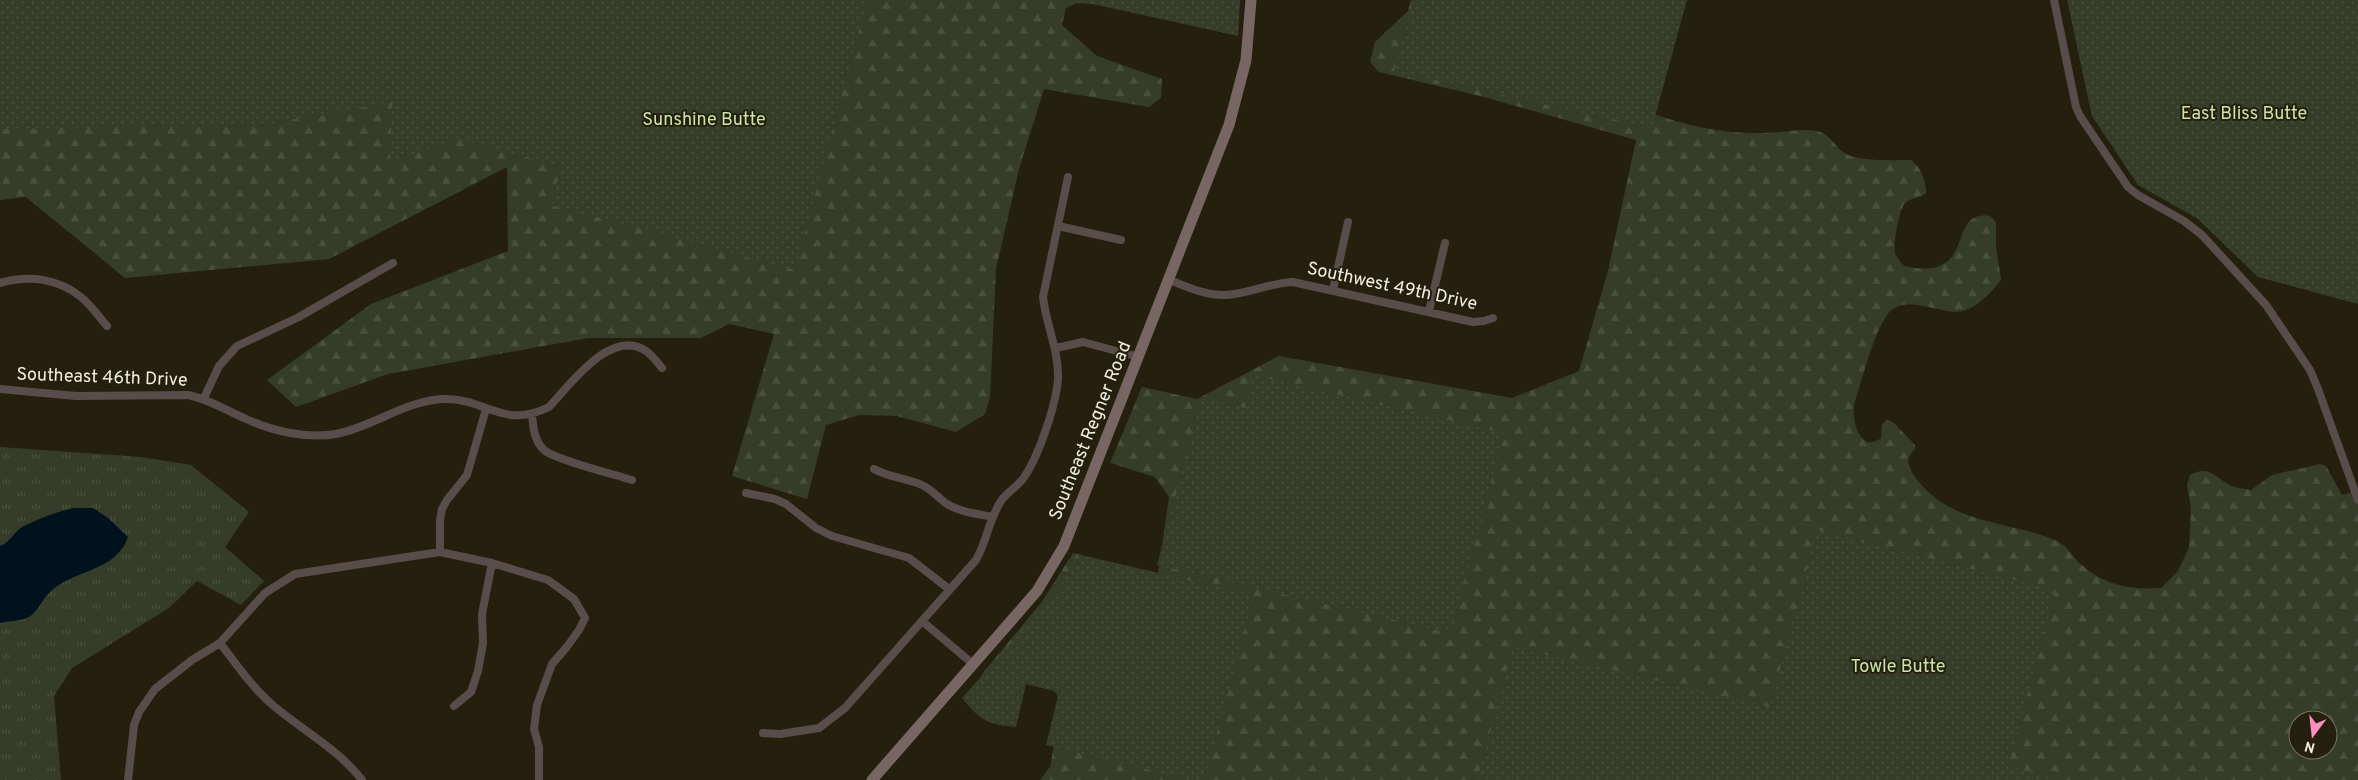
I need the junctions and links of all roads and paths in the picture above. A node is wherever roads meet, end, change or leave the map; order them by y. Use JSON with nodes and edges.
{"nodes":[{"id":1,"x":1251,"y":0,"type":"edge"},
{"id":2,"x":2054,"y":0,"type":"edge"},
{"id":3,"x":1068,"y":177,"type":"dead end"},
{"id":4,"x":1348,"y":222,"type":"dead end"},
{"id":5,"x":1058,"y":226,"type":"junction"},
{"id":6,"x":1121,"y":240,"type":"dead end"},
{"id":7,"x":1445,"y":243,"type":"dead end"},
{"id":8,"x":393,"y":263,"type":"dead end"},
{"id":9,"x":1169,"y":280,"type":"junction"},
{"id":10,"x":0,"y":283,"type":"edge"},
{"id":11,"x":1333,"y":290,"type":"junction"},
{"id":12,"x":1428,"y":311,"type":"junction"},
{"id":13,"x":1493,"y":318,"type":"dead end"},
{"id":14,"x":107,"y":326,"type":"dead end"},
{"id":15,"x":1056,"y":348,"type":"junction"},
{"id":16,"x":1139,"y":358,"type":"junction"},
{"id":17,"x":662,"y":368,"type":"dead end"},
{"id":18,"x":0,"y":389,"type":"edge"},
{"id":19,"x":204,"y":398,"type":"junction"},
{"id":20,"x":486,"y":409,"type":"junction"},
{"id":21,"x":532,"y":414,"type":"junction"},
{"id":22,"x":874,"y":469,"type":"dead end"},
{"id":23,"x":632,"y":480,"type":"dead end"},
{"id":24,"x":746,"y":493,"type":"dead end"},
{"id":25,"x":2358,"y":500,"type":"edge"},
{"id":26,"x":993,"y":518,"type":"junction"},
{"id":27,"x":440,"y":552,"type":"junction"},
{"id":28,"x":492,"y":563,"type":"junction"},
{"id":29,"x":949,"y":589,"type":"junction"},
{"id":30,"x":922,"y":621,"type":"junction"},
{"id":31,"x":220,"y":643,"type":"junction"},
{"id":32,"x":973,"y":664,"type":"junction"},
{"id":33,"x":454,"y":706,"type":"dead end"},
{"id":34,"x":763,"y":733,"type":"dead end"},
{"id":35,"x":128,"y":780,"type":"edge"},
{"id":36,"x":362,"y":780,"type":"edge"},
{"id":37,"x":539,"y":780,"type":"edge"},
{"id":38,"x":872,"y":780,"type":"edge"}],
"edges":[{"from":1,"to":9,"type":"main road","name":"Southeast Regner Road"},
{"from":2,"to":25,"type":"street"},
{"from":3,"to":5,"type":"street"},
{"from":4,"to":11,"type":"street"},
{"from":5,"to":6,"type":"street"},
{"from":5,"to":15,"type":"street"},
{"from":7,"to":12,"type":"street"},
{"from":8,"to":19,"type":"street"},
{"from":9,"to":11,"type":"street","name":"Southwest 49th Drive"},
{"from":9,"to":16,"type":"main road","name":"Southeast Regner Road"},
{"from":10,"to":14,"type":"street"},
{"from":11,"to":12,"type":"street","name":"Southwest 49th Drive"},
{"from":12,"to":13,"type":"street","name":"Southwest 49th Drive"},
{"from":15,"to":16,"type":"street"},
{"from":15,"to":26,"type":"street"},
{"from":16,"to":32,"type":"main road","name":"Southeast Regner Road"},
{"from":17,"to":21,"type":"street","name":"Southeast 46th Drive"},
{"from":18,"to":19,"type":"street","name":"Southeast 46th Drive"},
{"from":19,"to":20,"type":"street","name":"Southeast 46th Drive"},
{"from":20,"to":21,"type":"street","name":"Southeast 46th Drive"},
{"from":20,"to":27,"type":"street"},
{"from":21,"to":23,"type":"street"},
{"from":22,"to":26,"type":"street"},
{"from":24,"to":29,"type":"street"},
{"from":26,"to":29,"type":"street"},
{"from":27,"to":28,"type":"street"},
{"from":27,"to":31,"type":"street"},
{"from":28,"to":33,"type":"street"},
{"from":28,"to":37,"type":"street"},
{"from":29,"to":30,"type":"street"},
{"from":30,"to":32,"type":"street"},
{"from":30,"to":34,"type":"street"},
{"from":31,"to":35,"type":"street"},
{"from":31,"to":36,"type":"street"},
{"from":32,"to":38,"type":"main road","name":"Southeast Regner Road"}]}
